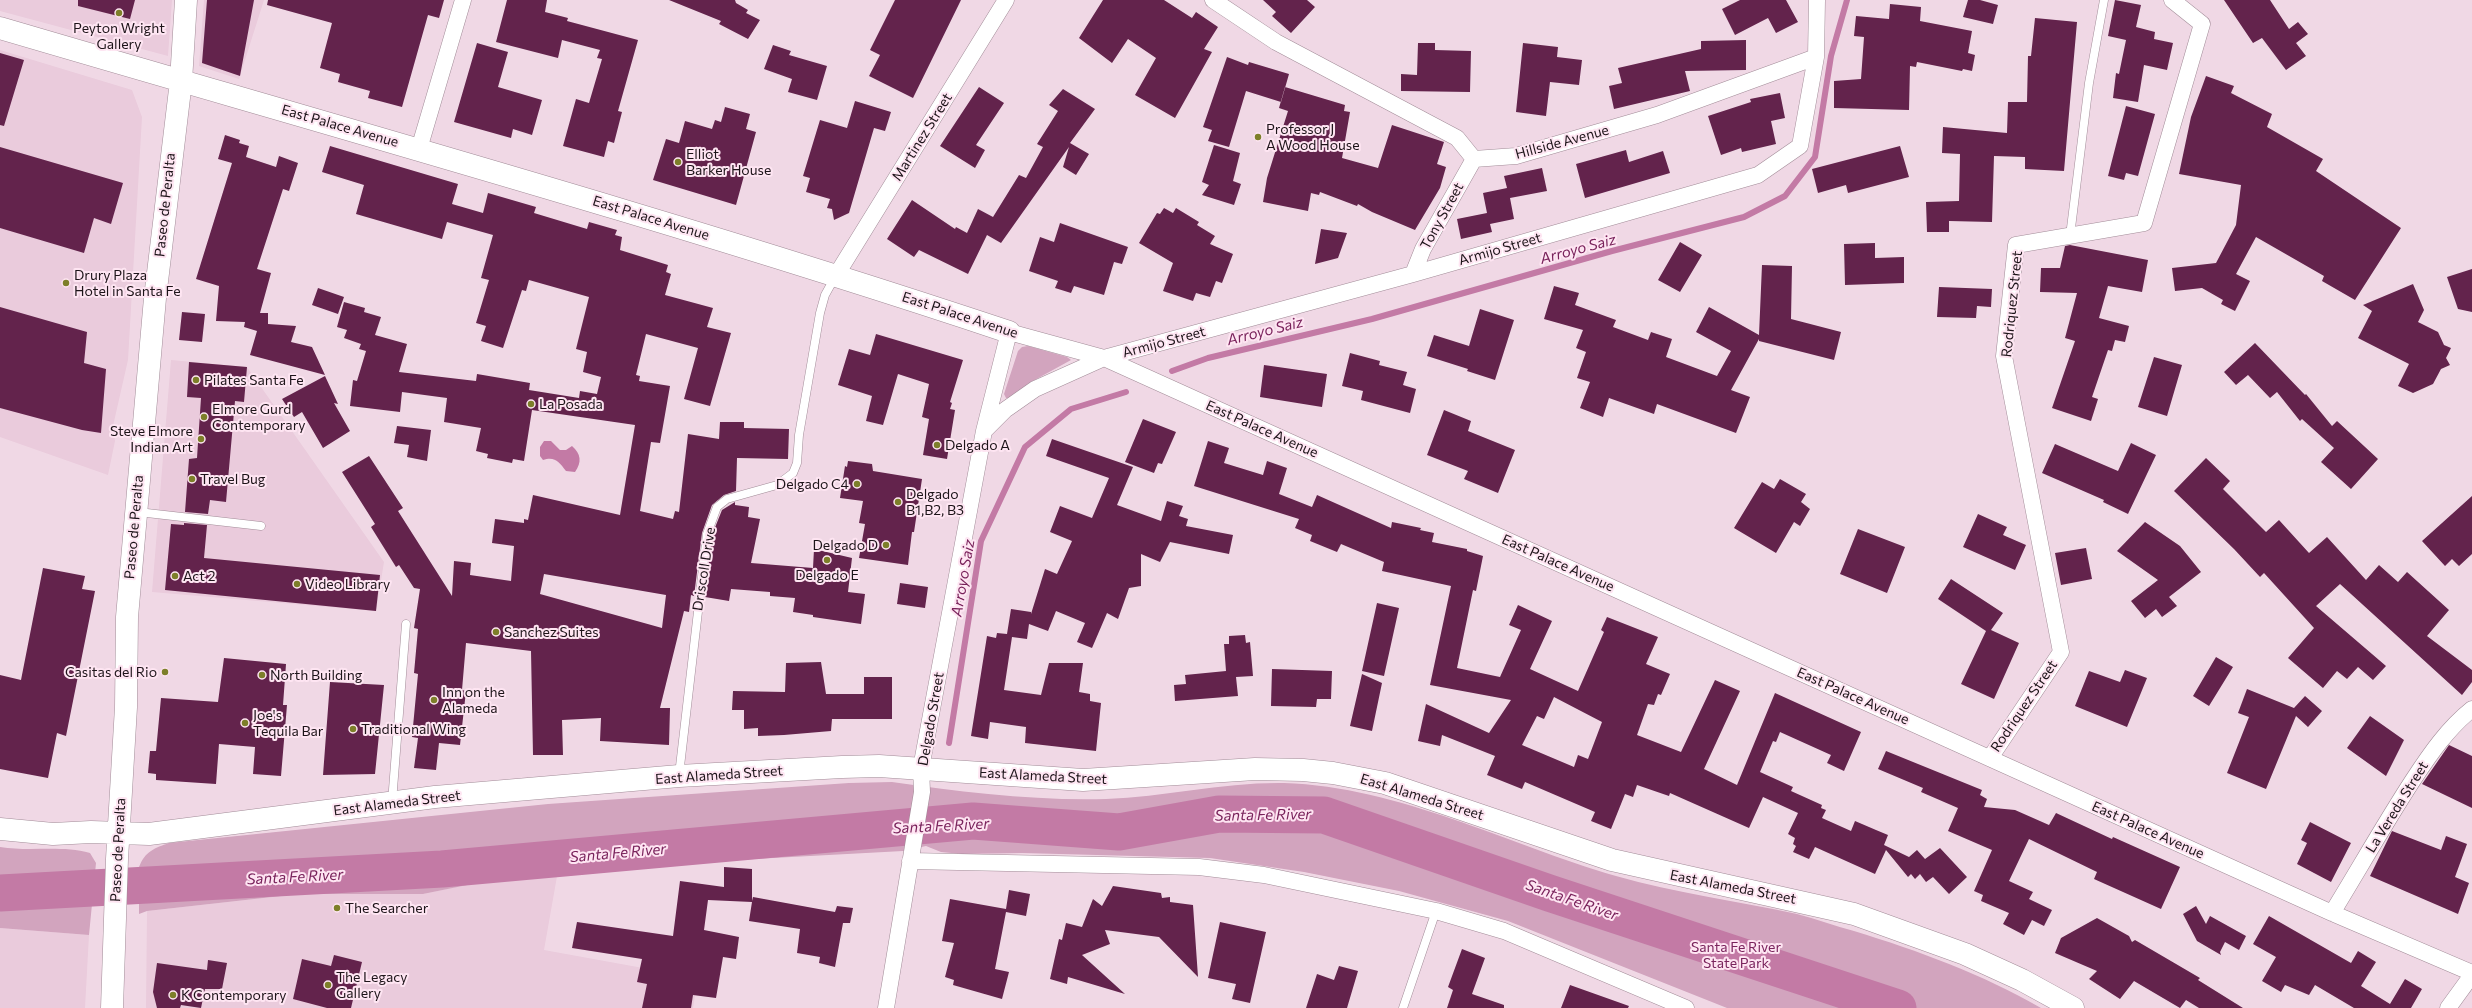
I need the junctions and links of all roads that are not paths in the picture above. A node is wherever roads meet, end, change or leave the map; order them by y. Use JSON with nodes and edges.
{"nodes":[{"id":1,"x":186,"y":0,"type":"edge"},
{"id":2,"x":463,"y":0,"type":"edge"},
{"id":3,"x":1006,"y":0,"type":"edge"},
{"id":4,"x":1213,"y":0,"type":"edge"},
{"id":5,"x":1817,"y":0,"type":"edge"},
{"id":6,"x":2104,"y":0,"type":"edge"},
{"id":7,"x":2172,"y":0,"type":"edge"},
{"id":8,"x":0,"y":28,"type":"edge"},
{"id":9,"x":1816,"y":57,"type":"junction"},
{"id":10,"x":181,"y":81,"type":"junction"},
{"id":11,"x":420,"y":149,"type":"junction"},
{"id":12,"x":1474,"y":158,"type":"junction"},
{"id":13,"x":2070,"y":236,"type":"junction"},
{"id":14,"x":837,"y":274,"type":"junction"},
{"id":15,"x":1413,"y":274,"type":"junction"},
{"id":16,"x":1009,"y":332,"type":"junction"},
{"id":17,"x":1104,"y":358,"type":"junction"},
{"id":18,"x":984,"y":431,"type":"junction"},
{"id":19,"x":135,"y":512,"type":"junction"},
{"id":20,"x":261,"y":526,"type":"dead end"},
{"id":21,"x":406,"y":624,"type":"dead end"},
{"id":22,"x":2472,"y":709,"type":"edge"},
{"id":23,"x":1990,"y":758,"type":"junction"},
{"id":24,"x":921,"y":768,"type":"junction"},
{"id":25,"x":679,"y":776,"type":"junction"},
{"id":26,"x":392,"y":803,"type":"junction"},
{"id":27,"x":0,"y":829,"type":"edge"},
{"id":28,"x":118,"y":834,"type":"junction"},
{"id":29,"x":911,"y":853,"type":"junction"},
{"id":30,"x":1436,"y":911,"type":"junction"},
{"id":31,"x":2332,"y":914,"type":"junction"},
{"id":32,"x":2472,"y":974,"type":"edge"},
{"id":33,"x":112,"y":1008,"type":"edge"},
{"id":34,"x":886,"y":1008,"type":"edge"},
{"id":35,"x":1402,"y":1008,"type":"edge"},
{"id":36,"x":1686,"y":1008,"type":"edge"},
{"id":37,"x":2073,"y":1008,"type":"edge"},
{"id":38,"x":2448,"y":1008,"type":"edge"}],
"edges":[{"from":1,"to":10,"type":"street","name":"Paseo de Peralta"},
{"from":2,"to":11,"type":"street"},
{"from":3,"to":14,"type":"street","name":"Martinez Street"},
{"from":4,"to":12,"type":"street"},
{"from":5,"to":9,"type":"street"},
{"from":6,"to":13,"type":"lane"},
{"from":7,"to":13,"type":"street","name":"Rodriquez Street"},
{"from":8,"to":10,"type":"street","name":"East Palace Avenue"},
{"from":9,"to":12,"type":"street","name":"Hillside Avenue"},
{"from":9,"to":15,"type":"street","name":"Armijo Street"},
{"from":10,"to":11,"type":"street","name":"East Palace Avenue"},
{"from":10,"to":19,"type":"street","name":"Paseo de Peralta"},
{"from":11,"to":14,"type":"street","name":"East Palace Avenue"},
{"from":12,"to":15,"type":"street","name":"Tony Street"},
{"from":13,"to":23,"type":"street","name":"Rodriquez Street"},
{"from":14,"to":16,"type":"street","name":"East Palace Avenue"},
{"from":14,"to":25,"type":"lane","name":"Driscoll Drive"},
{"from":15,"to":17,"type":"street","name":"Armijo Street"},
{"from":16,"to":17,"type":"street","name":"East Palace Avenue"},
{"from":16,"to":18,"type":"street","name":"Delgado Street"},
{"from":17,"to":18,"type":"street"},
{"from":17,"to":23,"type":"street","name":"East Palace Avenue"},
{"from":18,"to":24,"type":"street","name":"Delgado Street"},
{"from":19,"to":20,"type":"lane"},
{"from":19,"to":28,"type":"street","name":"Paseo de Peralta"},
{"from":21,"to":26,"type":"lane"},
{"from":22,"to":31,"type":"street","name":"La Vereda Street"},
{"from":23,"to":31,"type":"street","name":"East Palace Avenue"},
{"from":24,"to":25,"type":"street","name":"East Alameda Street"},
{"from":24,"to":29,"type":"street","name":"Delgado Street"},
{"from":24,"to":37,"type":"street","name":"East Alameda Street"},
{"from":25,"to":26,"type":"street","name":"East Alameda Street"},
{"from":26,"to":28,"type":"street","name":"East Alameda Street"},
{"from":27,"to":28,"type":"street","name":"East Alameda Street"},
{"from":28,"to":33,"type":"street","name":"Paseo de Peralta"},
{"from":29,"to":30,"type":"street"},
{"from":29,"to":34,"type":"street","name":"Delgado Street"},
{"from":30,"to":35,"type":"lane"},
{"from":30,"to":36,"type":"street"},
{"from":31,"to":32,"type":"street","name":"East Palace Avenue"},
{"from":32,"to":38,"type":"street"}]}
